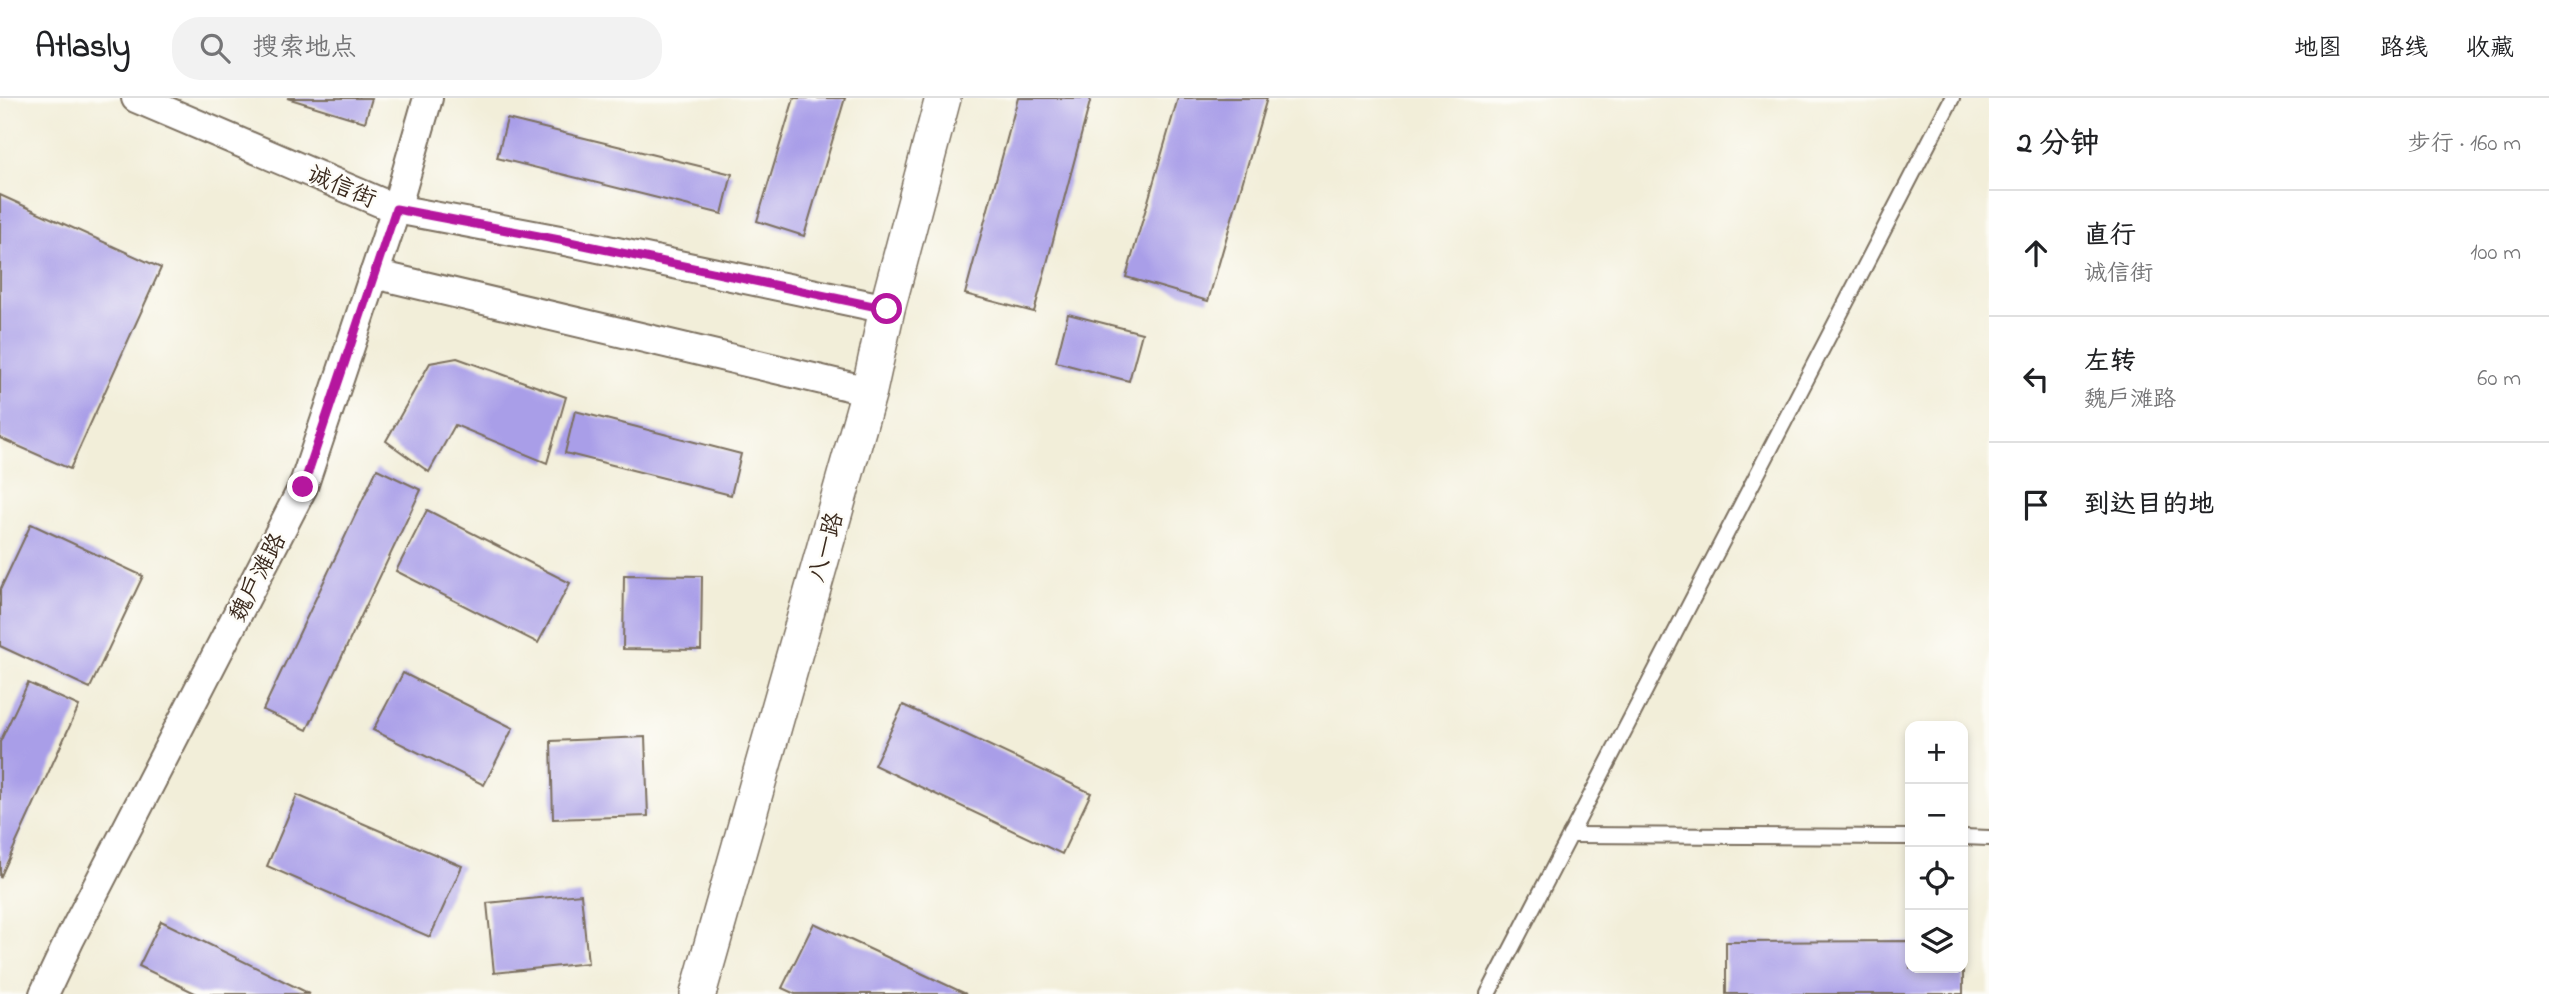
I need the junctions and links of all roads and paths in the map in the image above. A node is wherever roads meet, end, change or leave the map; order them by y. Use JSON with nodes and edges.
{"nodes":[{"id":1,"x":136,"y":98,"type":"edge"},
{"id":2,"x":428,"y":98,"type":"edge"},
{"id":3,"x":943,"y":98,"type":"edge"},
{"id":4,"x":1952,"y":98,"type":"edge"},
{"id":5,"x":396,"y":209,"type":"junction"},
{"id":6,"x":374,"y":274,"type":"junction"},
{"id":7,"x":887,"y":309,"type":"junction"},
{"id":8,"x":869,"y":391,"type":"junction"},
{"id":9,"x":1570,"y":835,"type":"junction"},
{"id":10,"x":1905,"y":837,"type":"edge"},
{"id":11,"x":1968,"y":837,"type":"edge"},
{"id":12,"x":1989,"y":838,"type":"edge"},
{"id":13,"x":44,"y":994,"type":"edge"},
{"id":14,"x":698,"y":994,"type":"edge"},
{"id":15,"x":1488,"y":994,"type":"edge"}],
"edges":[{"from":1,"to":5,"type":"street","name":"诚信街"},
{"from":2,"to":5,"type":"street","name":"魏户滩路"},
{"from":3,"to":7,"type":"street","name":"八一路"},
{"from":4,"to":9,"type":"lane"},
{"from":5,"to":6,"type":"street","name":"魏户滩路"},
{"from":5,"to":7,"type":"street","name":"诚信街"},
{"from":6,"to":8,"type":"street"},
{"from":6,"to":13,"type":"street","name":"魏户滩路"},
{"from":7,"to":8,"type":"street","name":"八一路"},
{"from":8,"to":14,"type":"street","name":"八一路"},
{"from":9,"to":10,"type":"lane"},
{"from":9,"to":15,"type":"lane"},
{"from":11,"to":12,"type":"lane"}]}
